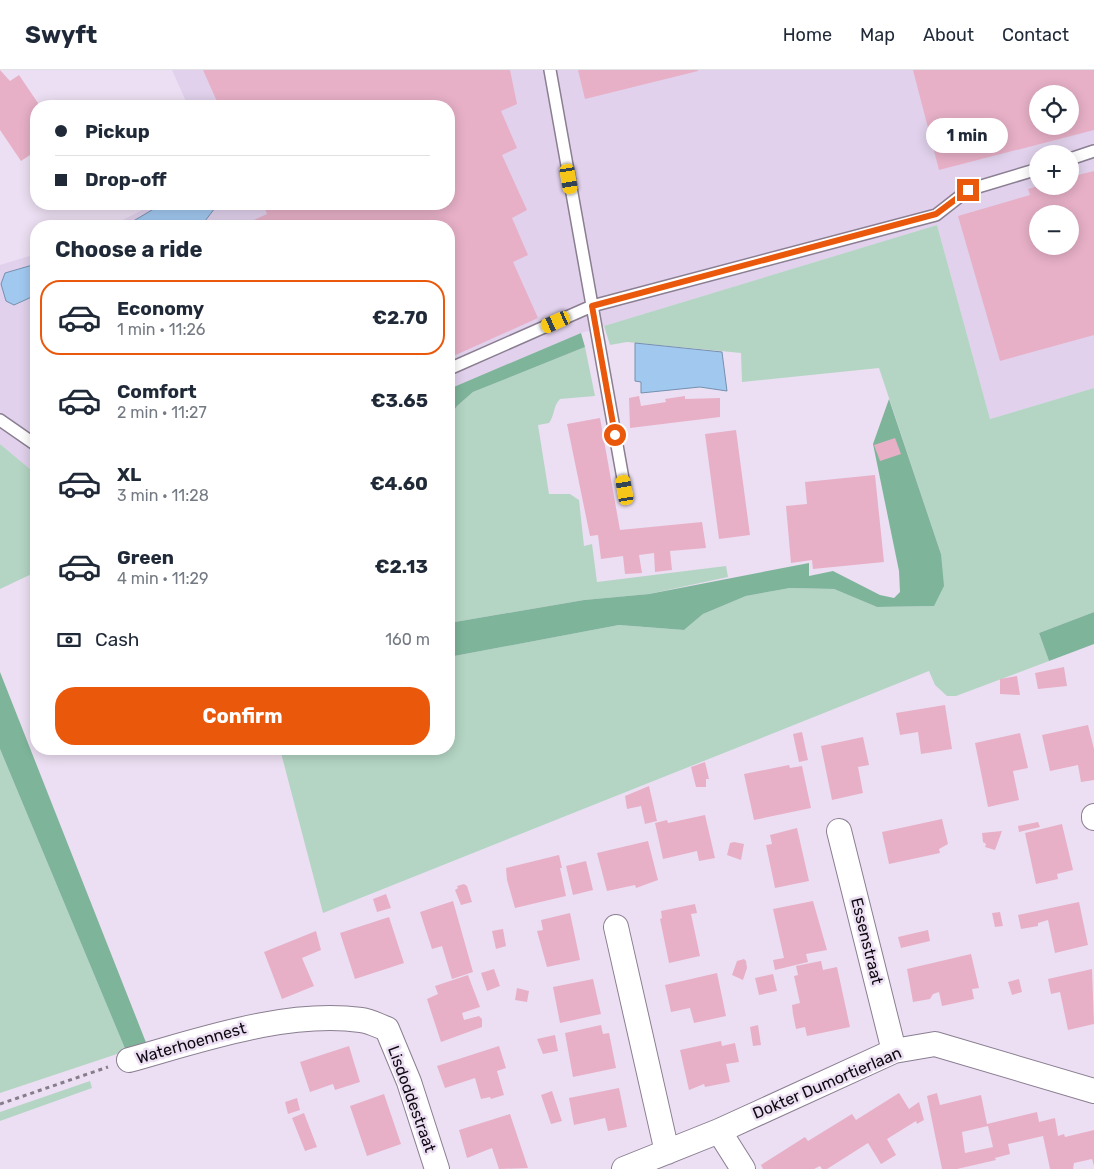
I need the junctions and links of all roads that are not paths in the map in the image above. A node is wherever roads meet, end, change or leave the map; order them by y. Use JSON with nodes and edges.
{"nodes":[{"id":1,"x":550,"y":70,"type":"edge"},
{"id":2,"x":1094,"y":151,"type":"edge"},
{"id":3,"x":1079,"y":156,"type":"edge"},
{"id":4,"x":1029,"y":171,"type":"edge"},
{"id":5,"x":592,"y":306,"type":"junction"},
{"id":6,"x":455,"y":366,"type":"edge"},
{"id":7,"x":0,"y":420,"type":"edge"},
{"id":8,"x":30,"y":442,"type":"edge"},
{"id":9,"x":625,"y":490,"type":"dead end"},
{"id":10,"x":839,"y":832,"type":"dead end"},
{"id":11,"x":616,"y":927,"type":"dead end"},
{"id":12,"x":387,"y":1029,"type":"joint"},
{"id":13,"x":894,"y":1051,"type":"junction"},
{"id":14,"x":130,"y":1060,"type":"road end"},
{"id":15,"x":1094,"y":1091,"type":"edge"},
{"id":16,"x":719,"y":1131,"type":"junction"},
{"id":17,"x":667,"y":1152,"type":"junction"},
{"id":18,"x":437,"y":1169,"type":"edge"},
{"id":19,"x":624,"y":1169,"type":"edge"},
{"id":20,"x":743,"y":1169,"type":"edge"}],
"edges":[{"from":1,"to":5,"type":"lane"},
{"from":2,"to":3,"type":"lane"},
{"from":4,"to":5,"type":"lane"},
{"from":5,"to":6,"type":"lane"},
{"from":5,"to":9,"type":"lane"},
{"from":7,"to":8,"type":"lane"},
{"from":10,"to":13,"type":"street","name":"Essenstraat"},
{"from":11,"to":17,"type":"street"},
{"from":12,"to":14,"type":"street","name":"Waterhoennest"},
{"from":12,"to":18,"type":"street","name":"Lisdoddestraat"},
{"from":13,"to":15,"type":"street","name":"Dokter Dumortierlaan"},
{"from":13,"to":16,"type":"street","name":"Dokter Dumortierlaan"},
{"from":16,"to":17,"type":"street","name":"Dokter Dumortierlaan"},
{"from":16,"to":20,"type":"street"},
{"from":17,"to":19,"type":"street","name":"Dokter Dumortierlaan"}]}
